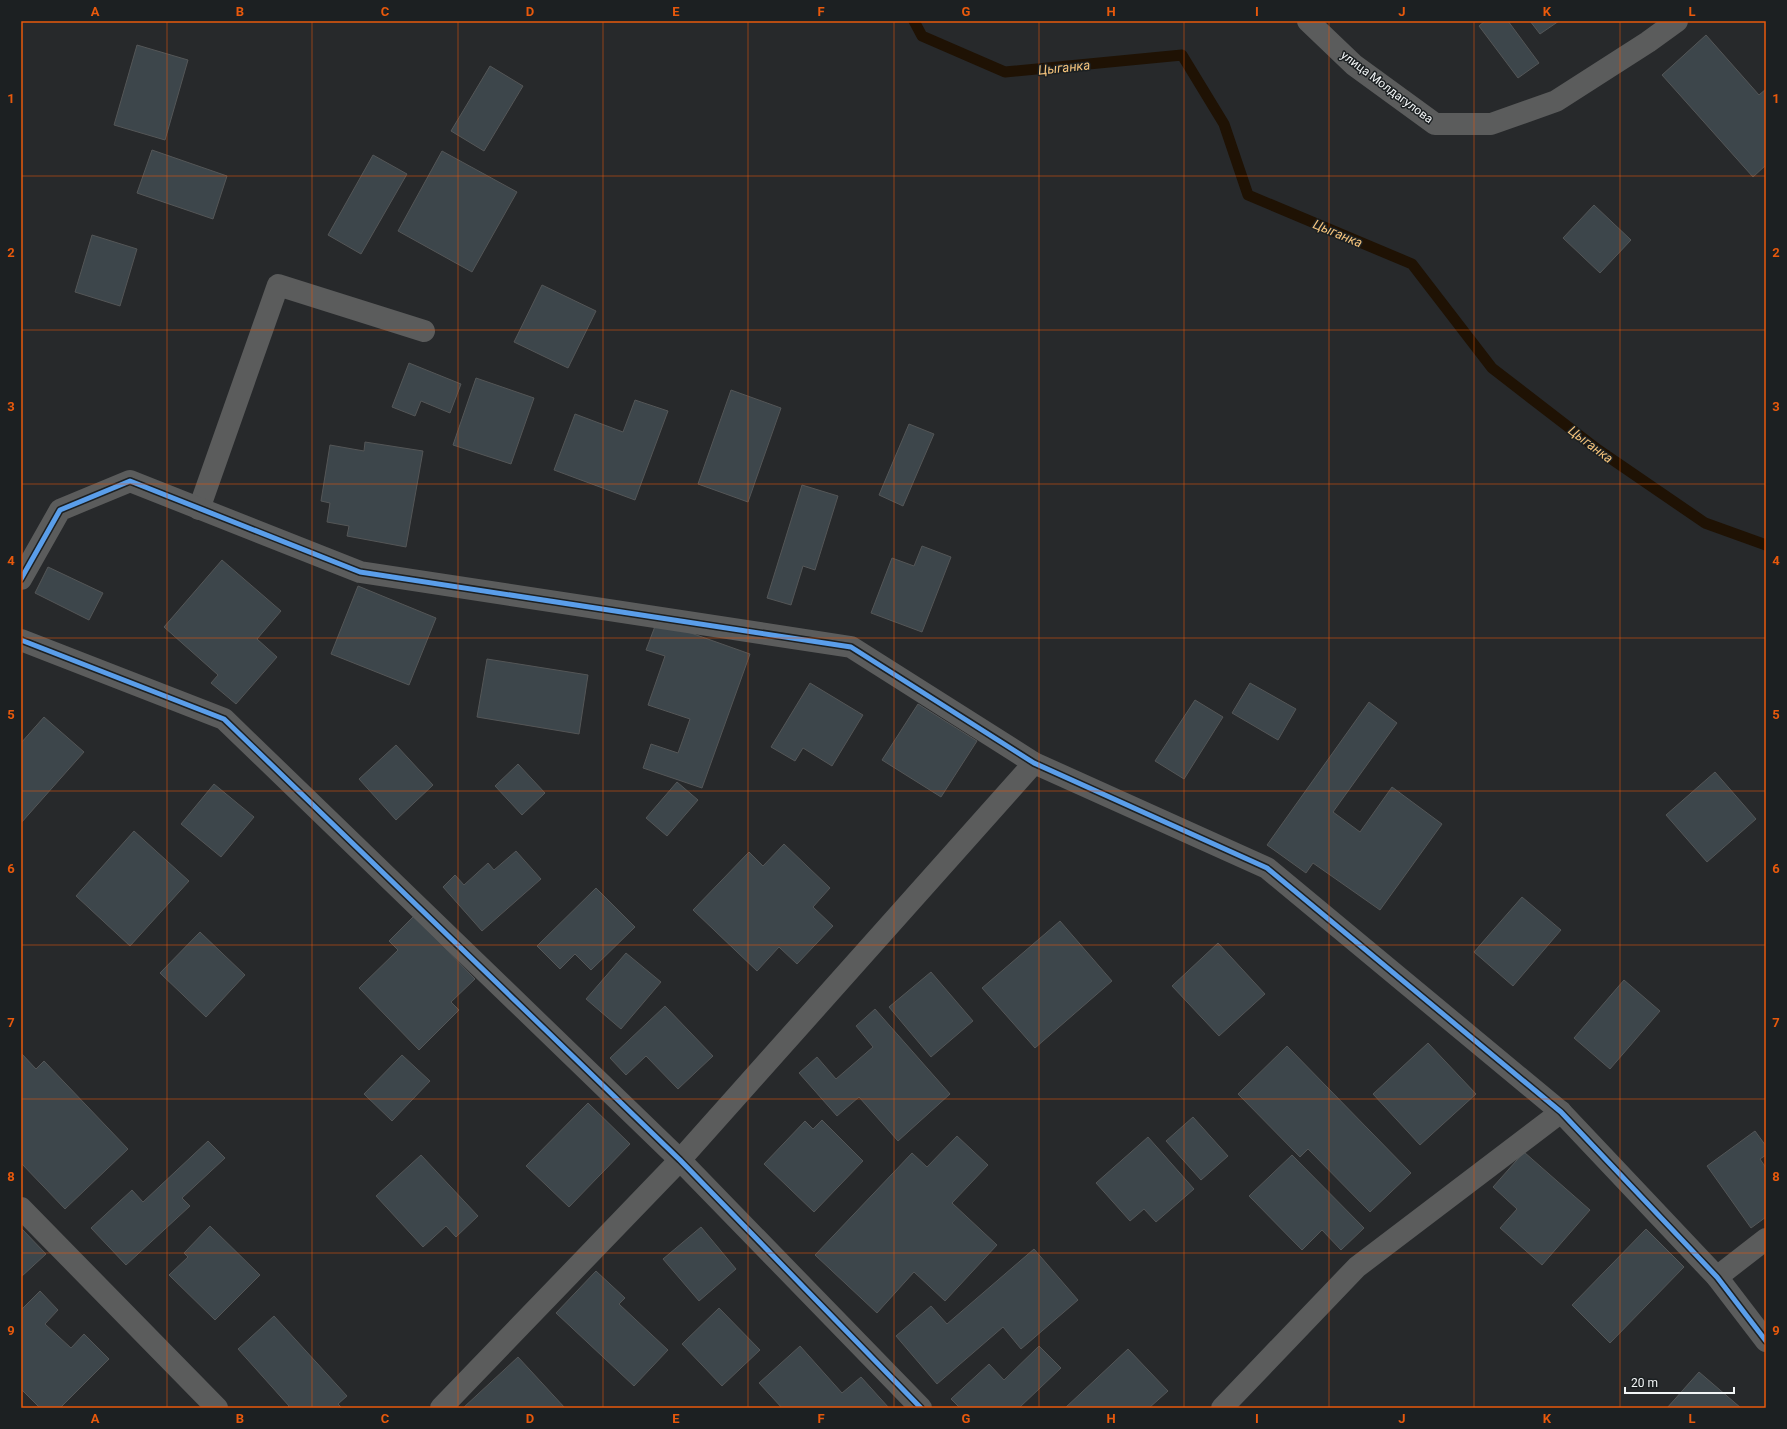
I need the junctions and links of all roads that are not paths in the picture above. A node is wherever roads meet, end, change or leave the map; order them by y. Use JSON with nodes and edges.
{"nodes":[{"id":1,"x":1308,"y":21,"type":"edge"},
{"id":2,"x":1677,"y":21,"type":"edge"},
{"id":3,"x":424,"y":331,"type":"dead end"},
{"id":4,"x":199,"y":508,"type":"junction"},
{"id":5,"x":21,"y":579,"type":"edge"},
{"id":6,"x":21,"y":640,"type":"edge"},
{"id":7,"x":1034,"y":763,"type":"junction"},
{"id":8,"x":1561,"y":1112,"type":"junction"},
{"id":9,"x":680,"y":1160,"type":"junction"},
{"id":10,"x":21,"y":1208,"type":"edge"},
{"id":11,"x":1766,"y":1240,"type":"edge"},
{"id":12,"x":1717,"y":1277,"type":"junction"},
{"id":13,"x":1766,"y":1341,"type":"edge"},
{"id":14,"x":217,"y":1408,"type":"edge"},
{"id":15,"x":440,"y":1408,"type":"edge"},
{"id":16,"x":921,"y":1408,"type":"edge"},
{"id":17,"x":1222,"y":1408,"type":"edge"}],
"edges":[{"from":1,"to":2,"type":"street","name":"улица Молдагулова"},
{"from":3,"to":4,"type":"street"},
{"from":4,"to":5,"type":"street"},
{"from":4,"to":7,"type":"street"},
{"from":6,"to":9,"type":"street"},
{"from":7,"to":8,"type":"street"},
{"from":7,"to":9,"type":"street"},
{"from":8,"to":12,"type":"street"},
{"from":8,"to":17,"type":"street"},
{"from":9,"to":15,"type":"street"},
{"from":9,"to":16,"type":"street"},
{"from":10,"to":14,"type":"street"},
{"from":11,"to":12,"type":"street"},
{"from":12,"to":13,"type":"street"}]}
